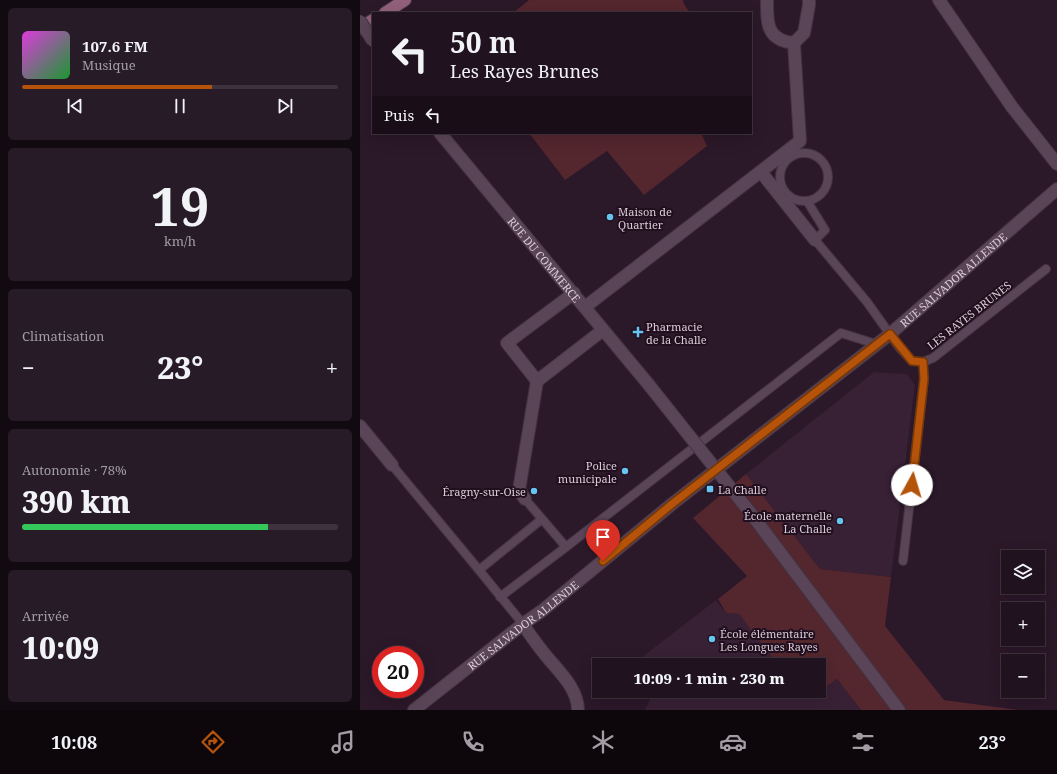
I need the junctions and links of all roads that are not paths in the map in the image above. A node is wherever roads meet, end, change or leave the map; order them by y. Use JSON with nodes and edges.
{"nodes":[{"id":1,"x":405,"y":0,"type":"edge"},
{"id":2,"x":767,"y":0,"type":"edge"},
{"id":3,"x":809,"y":0,"type":"edge"},
{"id":4,"x":939,"y":0,"type":"edge"},
{"id":5,"x":387,"y":12,"type":"edge"},
{"id":6,"x":360,"y":21,"type":"edge"},
{"id":7,"x":372,"y":21,"type":"edge"},
{"id":8,"x":360,"y":28,"type":"edge"},
{"id":9,"x":372,"y":39,"type":"edge"},
{"id":10,"x":794,"y":43,"type":"junction"},
{"id":11,"x":441,"y":134,"type":"edge"},
{"id":12,"x":1057,"y":164,"type":"edge"},
{"id":13,"x":761,"y":172,"type":"junction"},
{"id":14,"x":1057,"y":189,"type":"edge"},
{"id":15,"x":807,"y":200,"type":"junction"},
{"id":16,"x":815,"y":240,"type":"junction"},
{"id":17,"x":1046,"y":269,"type":"dead end"},
{"id":18,"x":574,"y":293,"type":"junction"},
{"id":19,"x":585,"y":307,"type":"junction"},
{"id":20,"x":603,"y":330,"type":"junction"},
{"id":21,"x":890,"y":334,"type":"junction"},
{"id":22,"x":876,"y":344,"type":"junction"},
{"id":23,"x":923,"y":362,"type":"junction"},
{"id":24,"x":537,"y":381,"type":"junction"},
{"id":25,"x":360,"y":426,"type":"edge"},
{"id":26,"x":392,"y":465,"type":"joint"},
{"id":27,"x":525,"y":499,"type":"joint"},
{"id":28,"x":542,"y":519,"type":"junction"},
{"id":29,"x":566,"y":547,"type":"junction"},
{"id":30,"x":903,"y":561,"type":"dead end"},
{"id":31,"x":479,"y":570,"type":"junction"},
{"id":32,"x":500,"y":597,"type":"junction"},
{"id":33,"x":523,"y":624,"type":"junction"},
{"id":34,"x":414,"y":710,"type":"edge"},
{"id":35,"x":578,"y":710,"type":"edge"},
{"id":36,"x":899,"y":710,"type":"edge"}],
"edges":[{"from":1,"to":5,"type":"main road"},
{"from":2,"to":10,"type":"street"},
{"from":3,"to":10,"type":"street"},
{"from":4,"to":12,"type":"street"},
{"from":6,"to":9,"type":"street","bridge":true},
{"from":7,"to":8,"type":"main road"},
{"from":10,"to":13,"type":"street"},
{"from":11,"to":18,"type":"street","name":"RUE DU COMMERCE"},
{"from":13,"to":16,"type":"street"},
{"from":13,"to":19,"type":"street"},
{"from":14,"to":21,"type":"street","name":"RUE SALVADOR ALLENDE"},
{"from":15,"to":15,"type":"lane"},
{"from":15,"to":16,"type":"lane"},
{"from":16,"to":21,"type":"lane","name":"LES RAYES BRUNES"},
{"from":17,"to":23,"type":"lane","name":"LES RAYES BRUNES"},
{"from":18,"to":19,"type":"street","name":"RUE DU COMMERCE"},
{"from":18,"to":24,"type":"street"},
{"from":19,"to":20,"type":"street","name":"RUE DU COMMERCE"},
{"from":20,"to":24,"type":"street"},
{"from":20,"to":36,"type":"street","name":"RUE DU COMMERCE","bridge":true},
{"from":21,"to":22,"type":"street","name":"RUE SALVADOR ALLENDE"},
{"from":21,"to":23,"type":"lane","name":"LES RAYES BRUNES"},
{"from":22,"to":29,"type":"lane"},
{"from":22,"to":33,"type":"street","name":"RUE SALVADOR ALLENDE"},
{"from":23,"to":30,"type":"lane"},
{"from":24,"to":27,"type":"street"},
{"from":25,"to":26,"type":"street"},
{"from":26,"to":31,"type":"lane"},
{"from":27,"to":28,"type":"lane"},
{"from":28,"to":29,"type":"lane"},
{"from":28,"to":31,"type":"lane"},
{"from":29,"to":32,"type":"lane"},
{"from":31,"to":32,"type":"lane"},
{"from":32,"to":33,"type":"lane"},
{"from":33,"to":34,"type":"street","name":"RUE SALVADOR ALLENDE"},
{"from":33,"to":35,"type":"street"}]}
